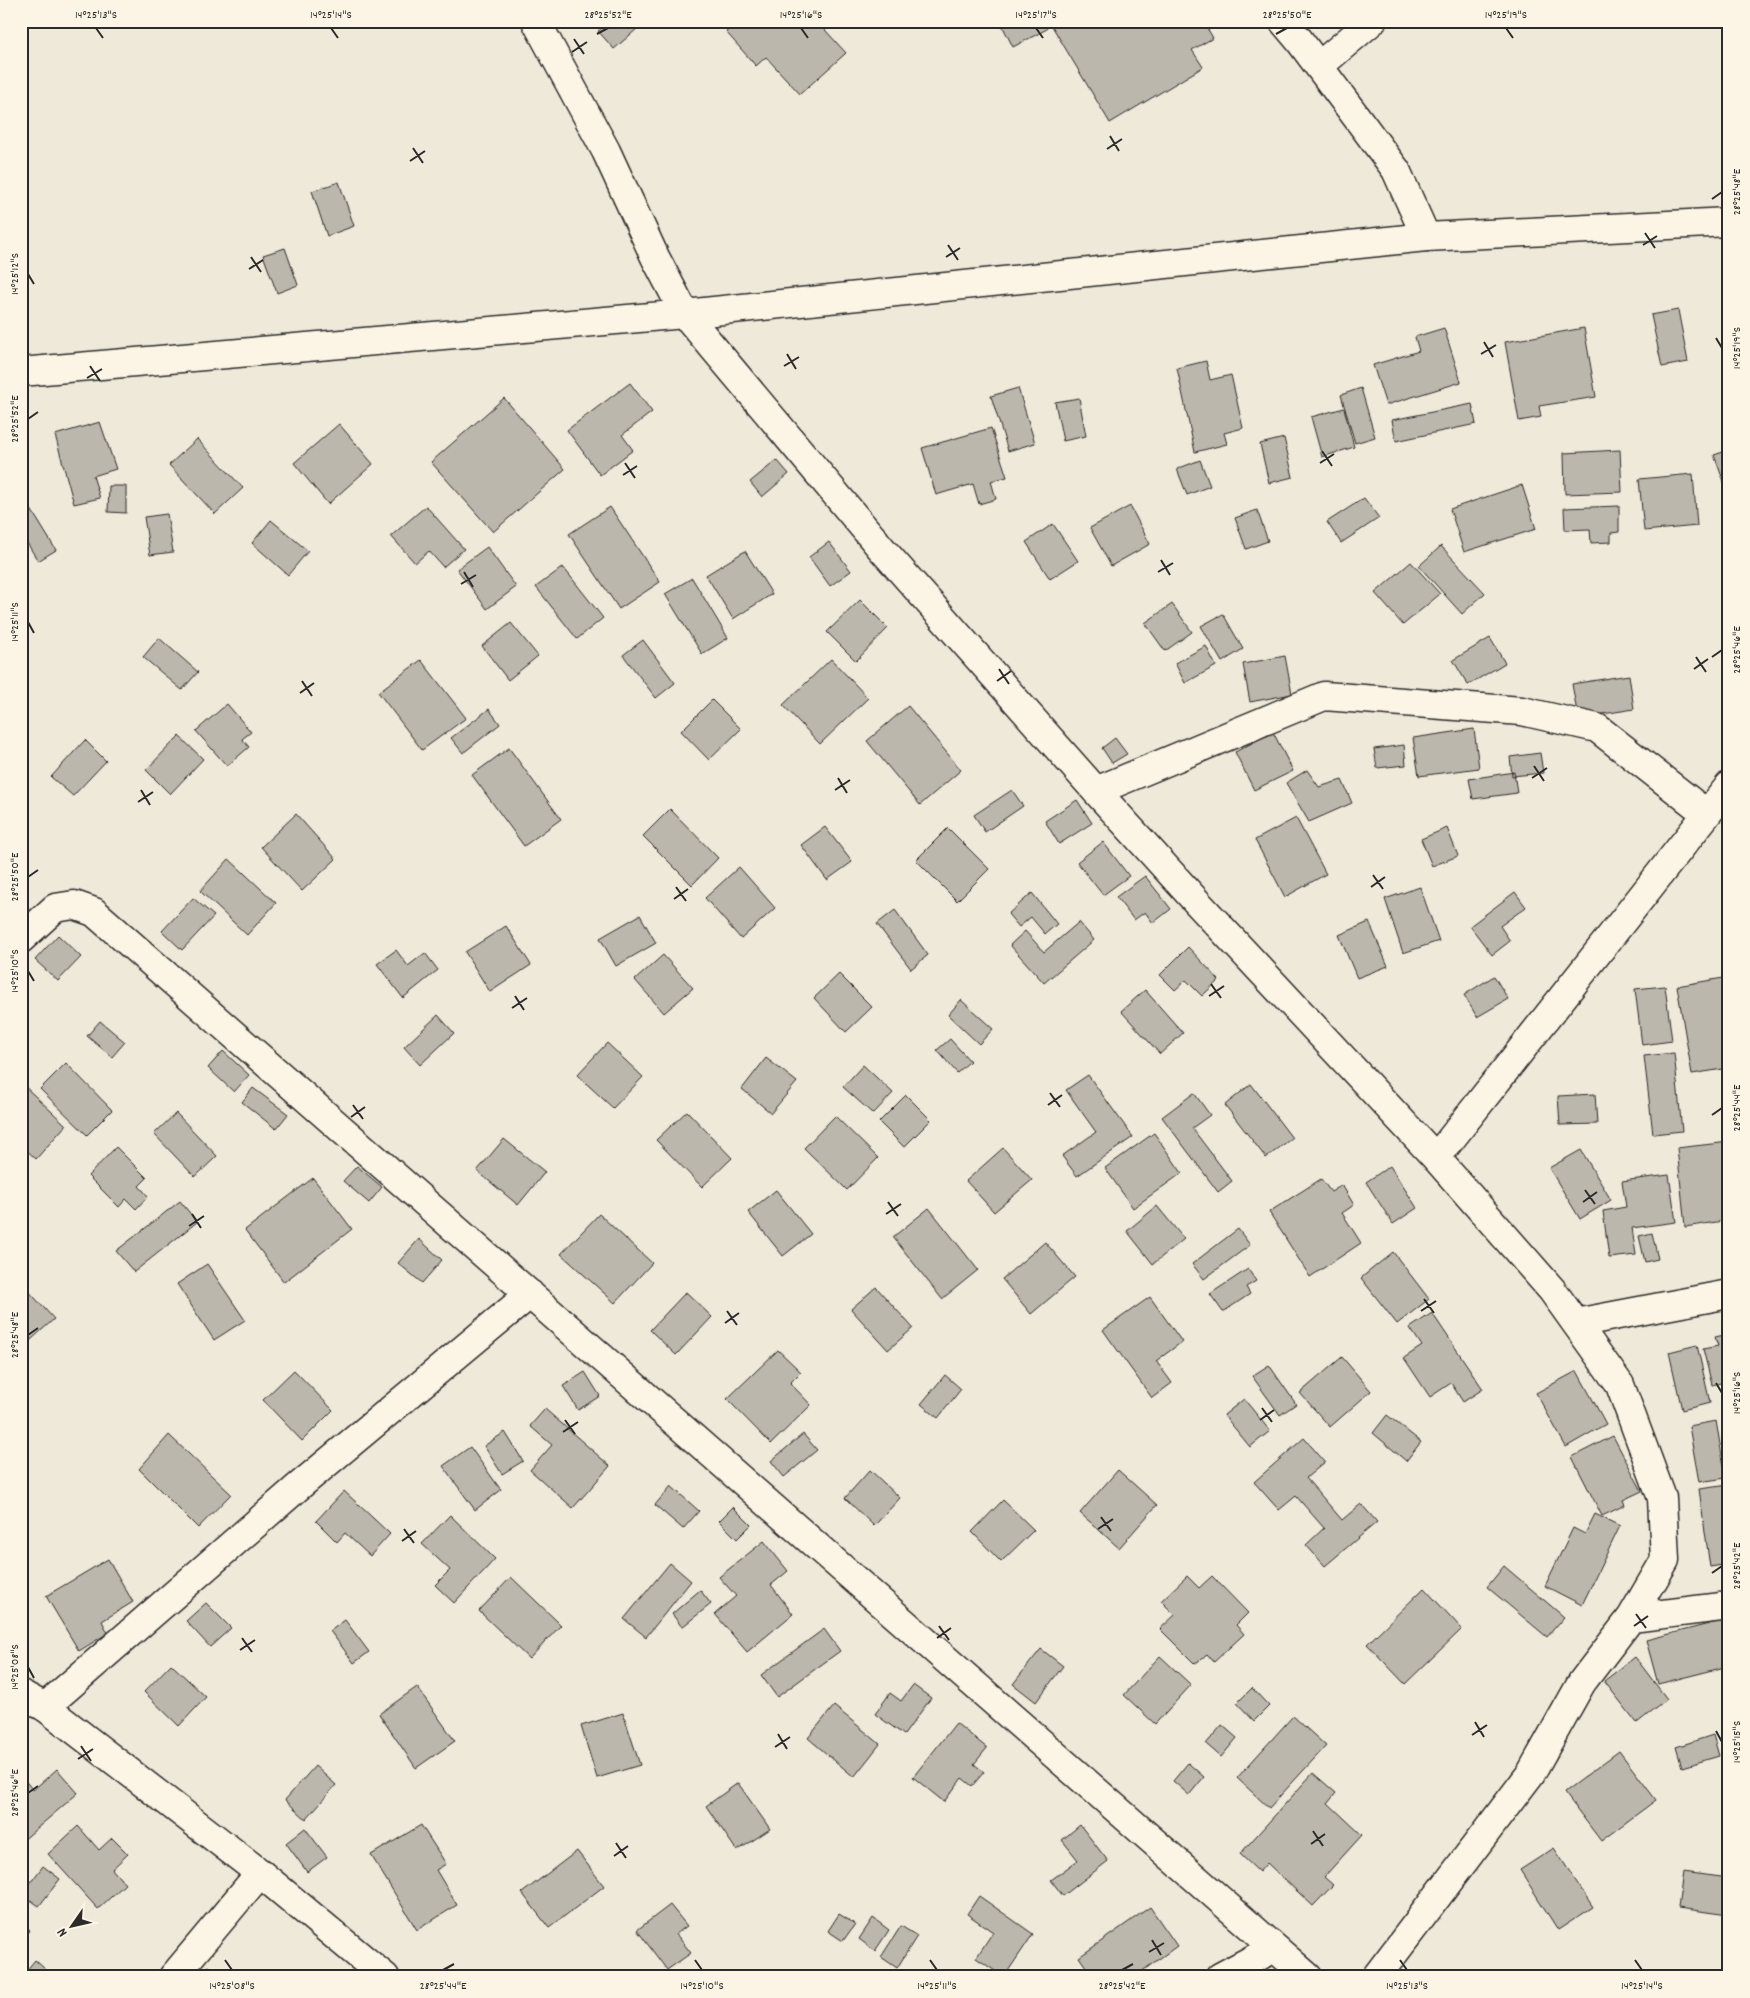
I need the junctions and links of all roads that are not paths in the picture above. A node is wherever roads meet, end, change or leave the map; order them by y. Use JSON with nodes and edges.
{"nodes":[{"id":1,"x":536,"y":21,"type":"edge"},
{"id":2,"x":1283,"y":21,"type":"edge"},
{"id":3,"x":1372,"y":21,"type":"edge"},
{"id":4,"x":1319,"y":66,"type":"junction"},
{"id":5,"x":1729,"y":222,"type":"edge"},
{"id":6,"x":1426,"y":237,"type":"junction"},
{"id":7,"x":685,"y":314,"type":"junction"},
{"id":8,"x":21,"y":372,"type":"edge"},
{"id":9,"x":1729,"y":786,"type":"edge"},
{"id":10,"x":1096,"y":791,"type":"junction"},
{"id":11,"x":1706,"y":814,"type":"junction"},
{"id":12,"x":21,"y":939,"type":"edge"},
{"id":13,"x":1436,"y":1158,"type":"junction"},
{"id":14,"x":530,"y":1294,"type":"junction"},
{"id":15,"x":1729,"y":1294,"type":"edge"},
{"id":16,"x":1576,"y":1323,"type":"junction"},
{"id":17,"x":1729,"y":1606,"type":"edge"},
{"id":18,"x":1632,"y":1618,"type":"junction"},
{"id":19,"x":33,"y":1700,"type":"edge"},
{"id":20,"x":260,"y":1873,"type":"junction"},
{"id":21,"x":1274,"y":1948,"type":"junction"},
{"id":22,"x":173,"y":1977,"type":"edge"},
{"id":23,"x":385,"y":1977,"type":"edge"},
{"id":24,"x":1220,"y":1977,"type":"edge"},
{"id":25,"x":1308,"y":1977,"type":"edge"},
{"id":26,"x":1376,"y":1977,"type":"edge"}],
"edges":[{"from":1,"to":7,"type":"street"},
{"from":2,"to":4,"type":"street"},
{"from":3,"to":4,"type":"street"},
{"from":4,"to":6,"type":"street"},
{"from":5,"to":6,"type":"street"},
{"from":6,"to":7,"type":"street"},
{"from":7,"to":8,"type":"street"},
{"from":7,"to":10,"type":"street"},
{"from":9,"to":11,"type":"street"},
{"from":10,"to":11,"type":"street"},
{"from":10,"to":13,"type":"street"},
{"from":11,"to":13,"type":"street"},
{"from":12,"to":14,"type":"street"},
{"from":13,"to":16,"type":"street"},
{"from":14,"to":19,"type":"street"},
{"from":14,"to":21,"type":"street"},
{"from":15,"to":16,"type":"street"},
{"from":16,"to":18,"type":"street"},
{"from":17,"to":18,"type":"street"},
{"from":18,"to":26,"type":"street"},
{"from":19,"to":20,"type":"street"},
{"from":20,"to":22,"type":"street"},
{"from":20,"to":23,"type":"street"},
{"from":21,"to":24,"type":"street"},
{"from":21,"to":25,"type":"street"}]}
